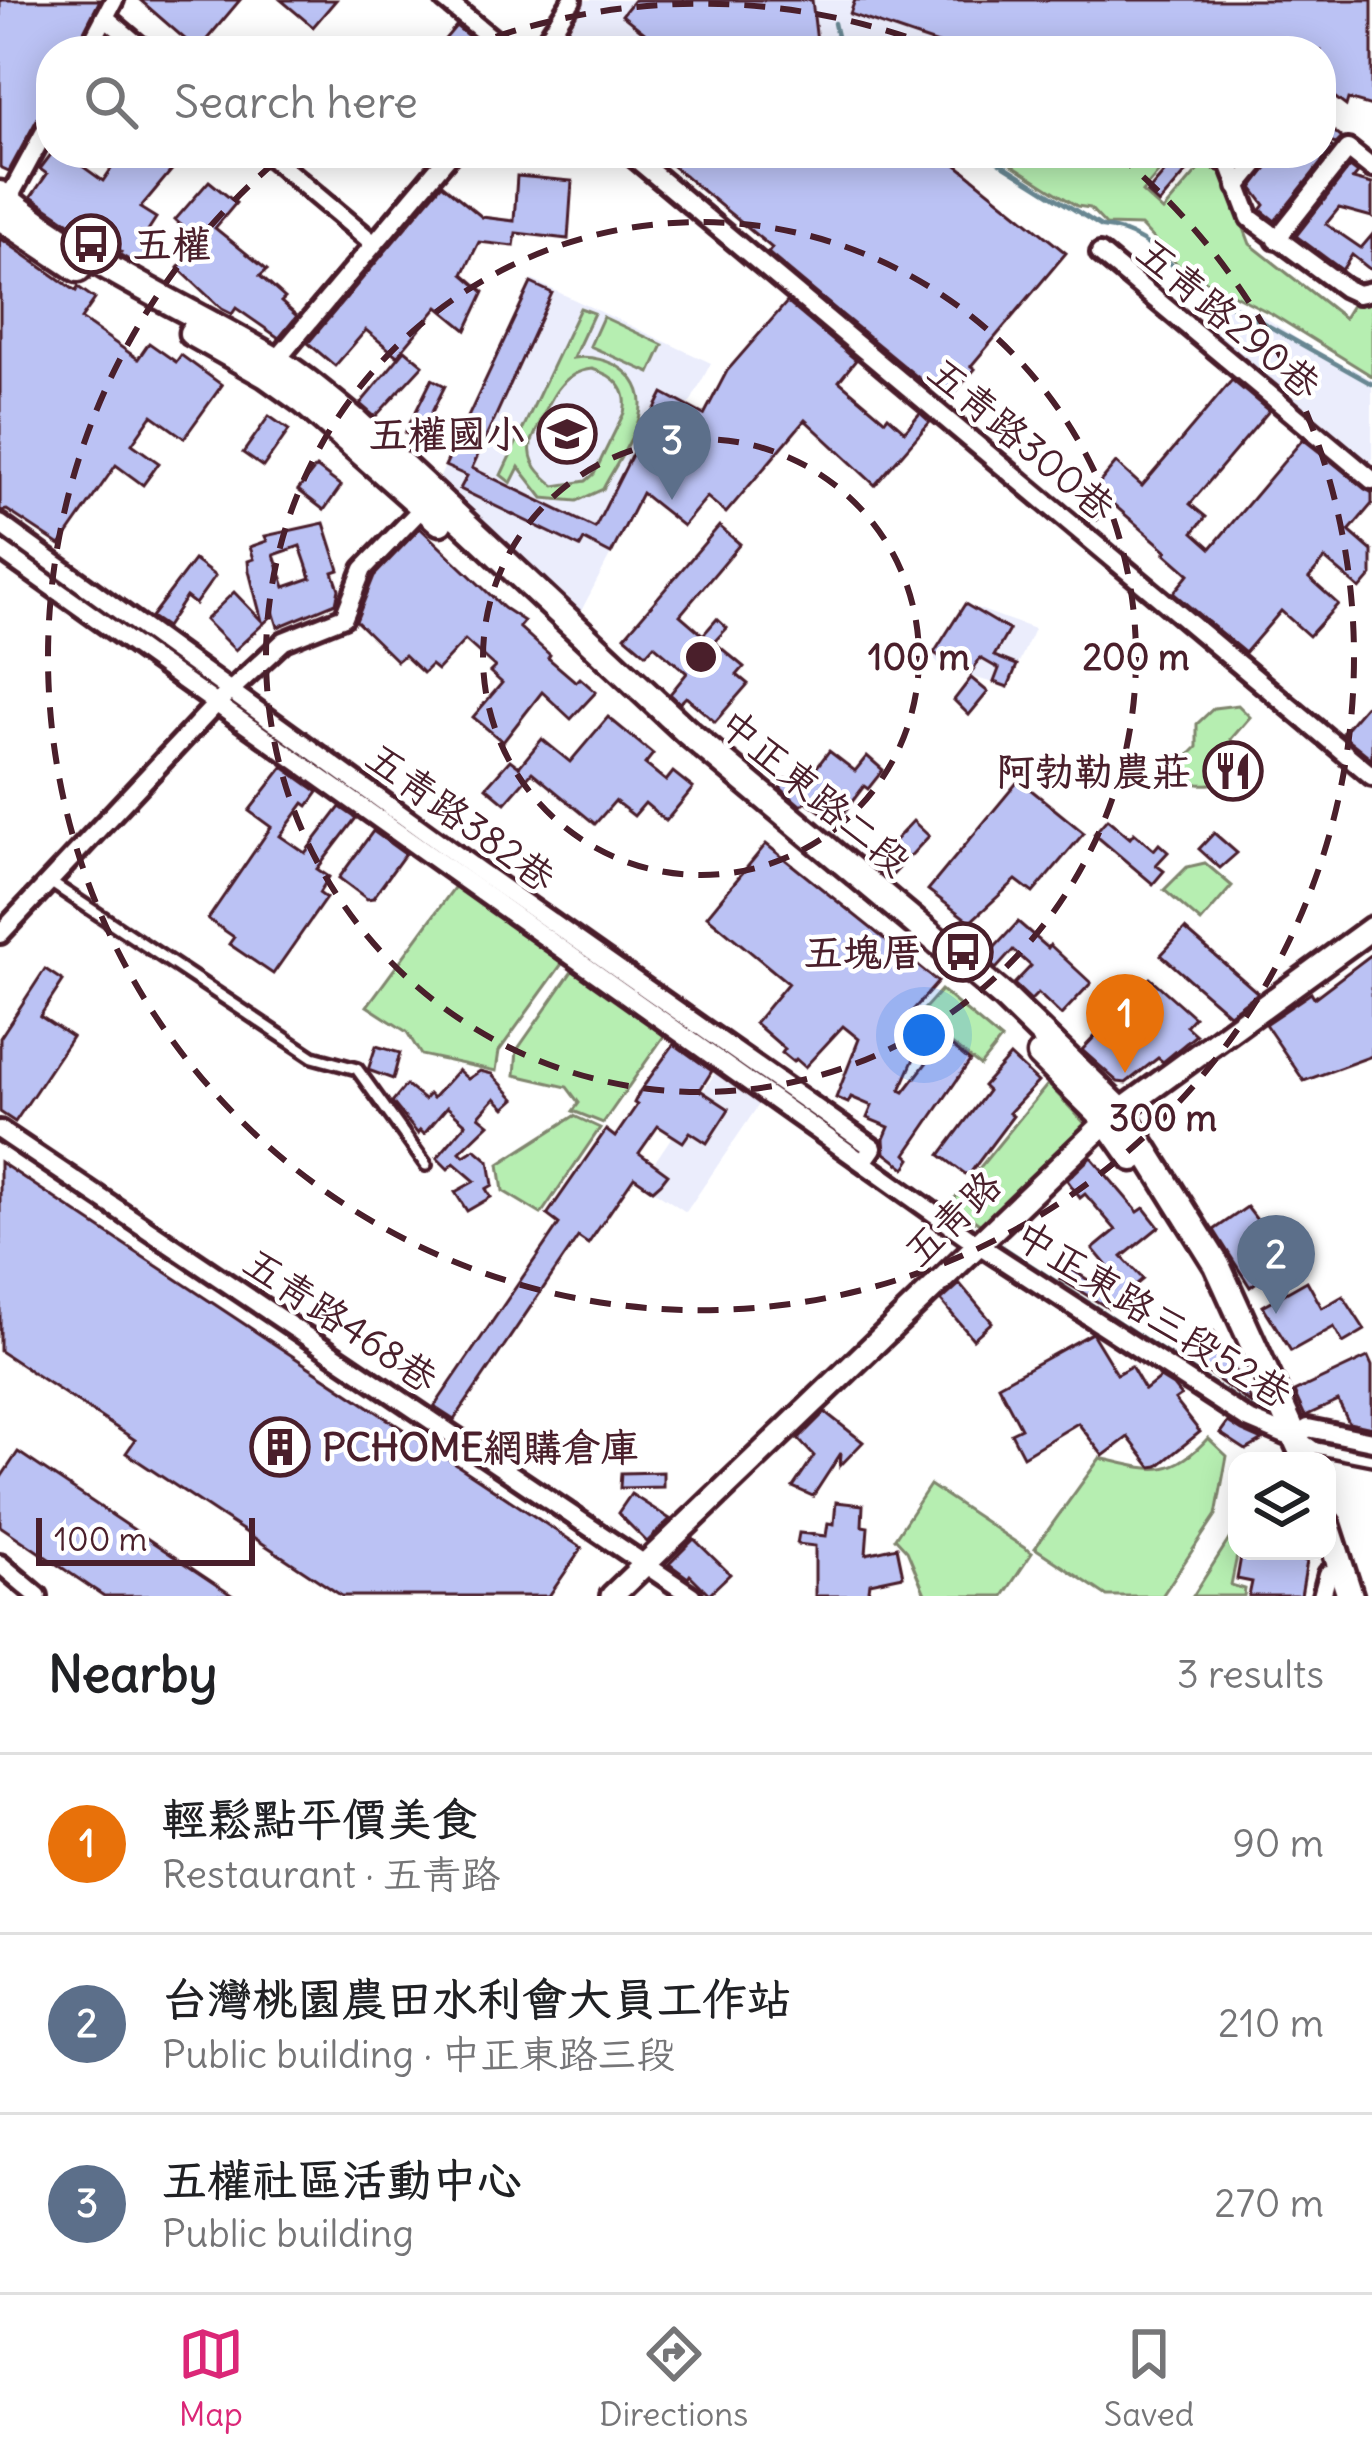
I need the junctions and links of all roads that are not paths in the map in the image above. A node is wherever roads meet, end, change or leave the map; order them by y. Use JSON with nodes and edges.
{"nodes":[{"id":1,"x":445,"y":0,"type":"edge"},
{"id":2,"x":572,"y":0,"type":"edge"},
{"id":3,"x":110,"y":9,"type":"edge"},
{"id":4,"x":95,"y":36,"type":"edge"},
{"id":5,"x":133,"y":36,"type":"edge"},
{"id":6,"x":489,"y":36,"type":"edge"},
{"id":7,"x":549,"y":36,"type":"edge"},
{"id":8,"x":36,"y":146,"type":"edge"},
{"id":9,"x":1336,"y":164,"type":"edge"},
{"id":10,"x":284,"y":168,"type":"edge"},
{"id":11,"x":438,"y":168,"type":"edge"},
{"id":12,"x":647,"y":168,"type":"edge"},
{"id":13,"x":1230,"y":168,"type":"edge"},
{"id":14,"x":1252,"y":168,"type":"edge"},
{"id":15,"x":1333,"y":168,"type":"edge"},
{"id":16,"x":1372,"y":168,"type":"edge"},
{"id":17,"x":1237,"y":187,"type":"junction"},
{"id":18,"x":2,"y":206,"type":"edge"},
{"id":19,"x":1276,"y":240,"type":"junction"},
{"id":20,"x":373,"y":244,"type":"junction"},
{"id":21,"x":1100,"y":253,"type":"dead end"},
{"id":22,"x":1372,"y":291,"type":"edge"},
{"id":23,"x":270,"y":367,"type":"junction"},
{"id":24,"x":1372,"y":480,"type":"edge"},
{"id":25,"x":429,"y":501,"type":"junction"},
{"id":26,"x":0,"y":524,"type":"edge"},
{"id":27,"x":0,"y":550,"type":"edge"},
{"id":28,"x":231,"y":691,"type":"junction"},
{"id":29,"x":216,"y":704,"type":"junction"},
{"id":30,"x":1372,"y":776,"type":"edge"},
{"id":31,"x":474,"y":878,"type":"junction"},
{"id":32,"x":50,"y":882,"type":"junction"},
{"id":33,"x":1372,"y":928,"type":"edge"},
{"id":34,"x":0,"y":934,"type":"edge"},
{"id":35,"x":1113,"y":1116,"type":"junction"},
{"id":36,"x":0,"y":1130,"type":"edge"},
{"id":37,"x":426,"y":1166,"type":"dead end"},
{"id":38,"x":976,"y":1244,"type":"junction"},
{"id":39,"x":1372,"y":1441,"type":"edge"},
{"id":40,"x":1292,"y":1444,"type":"edge"},
{"id":41,"x":1372,"y":1459,"type":"edge"},
{"id":42,"x":1336,"y":1553,"type":"edge"},
{"id":43,"x":0,"y":1564,"type":"edge"},
{"id":44,"x":645,"y":1565,"type":"junction"},
{"id":45,"x":38,"y":1596,"type":"edge"},
{"id":46,"x":612,"y":1596,"type":"edge"},
{"id":47,"x":692,"y":1596,"type":"edge"},
{"id":48,"x":1350,"y":1596,"type":"edge"}],
"edges":[{"from":1,"to":6,"type":"street"},
{"from":2,"to":7,"type":"street"},
{"from":3,"to":4,"type":"street"},
{"from":3,"to":5,"type":"street"},
{"from":8,"to":18,"type":"street"},
{"from":9,"to":16,"type":"street"},
{"from":10,"to":20,"type":"street"},
{"from":11,"to":20,"type":"street"},
{"from":12,"to":30,"type":"street","name":"五青路300巷"},
{"from":13,"to":17,"type":"street"},
{"from":14,"to":17,"type":"street"},
{"from":15,"to":19,"type":"street"},
{"from":17,"to":19,"type":"street"},
{"from":18,"to":23,"type":"main road","name":"中正東路二段"},
{"from":19,"to":22,"type":"street"},
{"from":20,"to":23,"type":"street"},
{"from":21,"to":24,"type":"street","name":"五青路290巷"},
{"from":23,"to":25,"type":"main road","name":"中正東路二段"},
{"from":25,"to":28,"type":"street"},
{"from":25,"to":35,"type":"main road","name":"中正東路二段"},
{"from":26,"to":28,"type":"street","name":"五青路382巷"},
{"from":27,"to":29,"type":"street","name":"五青路382巷"},
{"from":28,"to":29,"type":"street"},
{"from":28,"to":31,"type":"street","name":"五青路382巷"},
{"from":29,"to":31,"type":"street","name":"五青路382巷"},
{"from":29,"to":32,"type":"street"},
{"from":31,"to":38,"type":"street","name":"五青路382巷"},
{"from":32,"to":34,"type":"street"},
{"from":32,"to":37,"type":"lane"},
{"from":33,"to":35,"type":"street","name":"五青路"},
{"from":35,"to":38,"type":"street","name":"五青路"},
{"from":35,"to":40,"type":"main road","name":"中正東路二段"},
{"from":36,"to":44,"type":"street","name":"五青路468巷"},
{"from":38,"to":40,"type":"street","name":"中正東路三段52巷"},
{"from":38,"to":44,"type":"street","name":"五青路"},
{"from":39,"to":40,"type":"street"},
{"from":40,"to":41,"type":"lane"},
{"from":42,"to":48,"type":"main road"},
{"from":43,"to":45,"type":"street"},
{"from":44,"to":46,"type":"street","name":"五青路"},
{"from":44,"to":47,"type":"street","name":"五青路468巷"}]}
